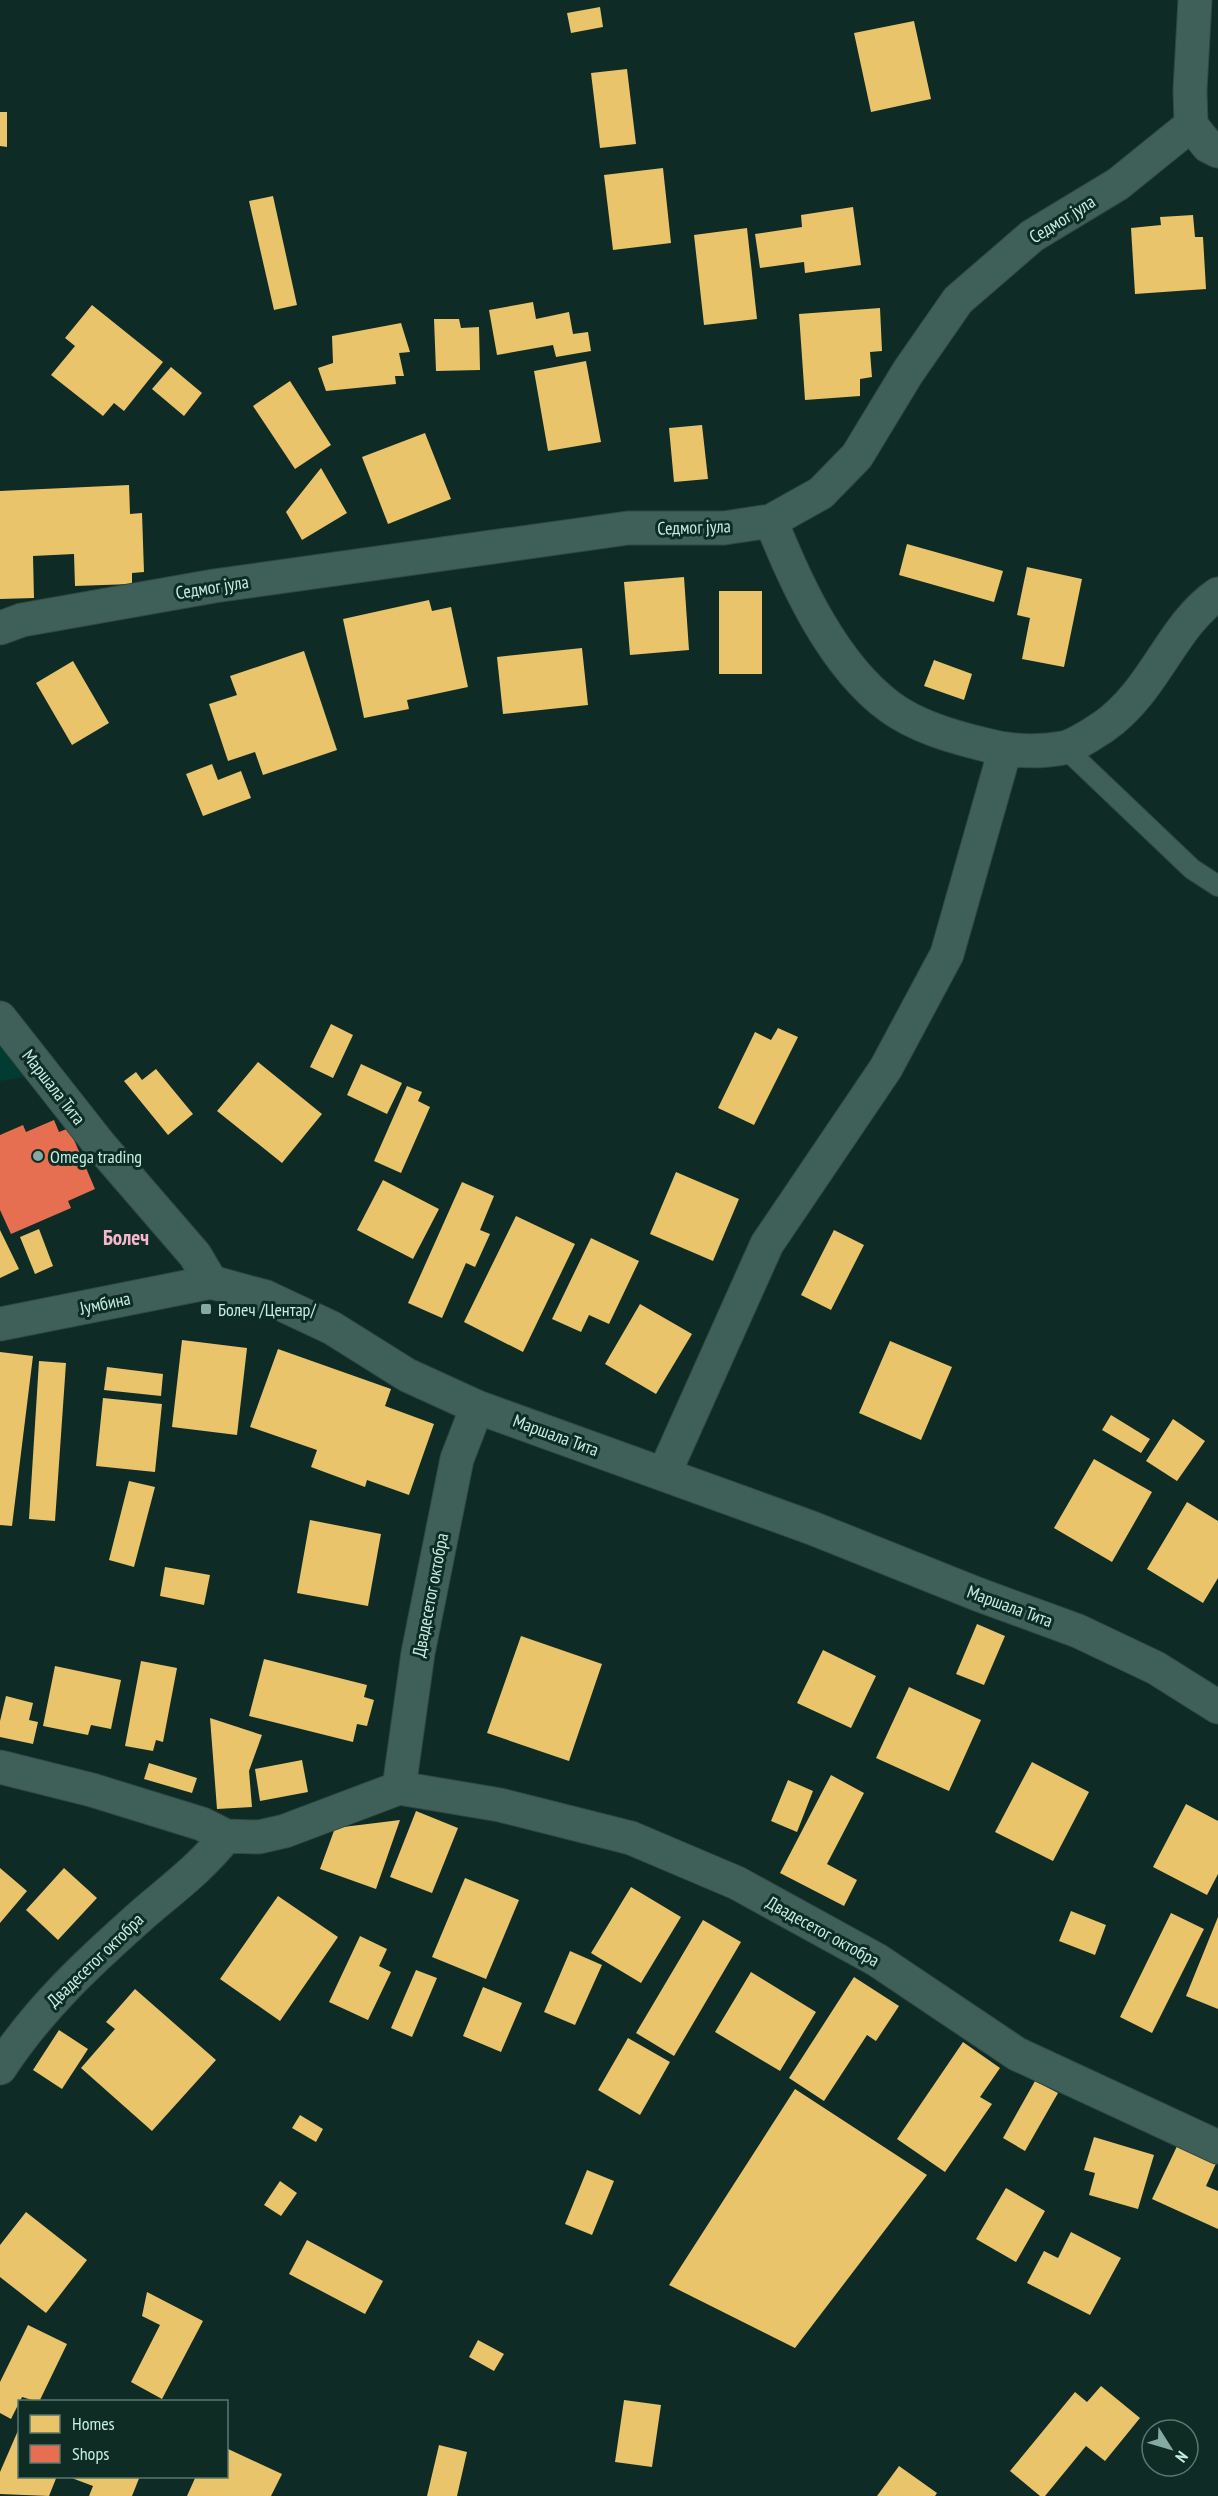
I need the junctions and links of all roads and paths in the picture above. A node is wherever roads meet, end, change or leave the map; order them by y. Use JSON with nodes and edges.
{"nodes":[{"id":1,"x":1195,"y":0,"type":"edge"},
{"id":2,"x":1191,"y":125,"type":"junction"},
{"id":3,"x":1218,"y":151,"type":"edge"},
{"id":4,"x":771,"y":521,"type":"junction"},
{"id":5,"x":1218,"y":594,"type":"edge"},
{"id":6,"x":0,"y":628,"type":"edge"},
{"id":7,"x":1065,"y":748,"type":"junction"},
{"id":8,"x":1005,"y":750,"type":"junction"},
{"id":9,"x":1218,"y":886,"type":"edge"},
{"id":10,"x":0,"y":1018,"type":"edge"},
{"id":11,"x":211,"y":1282,"type":"junction"},
{"id":12,"x":0,"y":1324,"type":"edge"},
{"id":13,"x":477,"y":1407,"type":"junction"},
{"id":14,"x":664,"y":1474,"type":"junction"},
{"id":15,"x":1218,"y":1707,"type":"edge"},
{"id":16,"x":0,"y":1767,"type":"edge"},
{"id":17,"x":399,"y":1788,"type":"junction"},
{"id":18,"x":226,"y":1836,"type":"junction"},
{"id":19,"x":0,"y":2068,"type":"edge"},
{"id":20,"x":1218,"y":2147,"type":"edge"}],
"edges":[{"from":1,"to":2,"type":"street"},
{"from":2,"to":3,"type":"street"},
{"from":2,"to":4,"type":"street","name":"Седмог јула"},
{"from":4,"to":6,"type":"street","name":"Седмог јула"},
{"from":4,"to":8,"type":"street"},
{"from":5,"to":7,"type":"street"},
{"from":7,"to":8,"type":"street"},
{"from":7,"to":9,"type":"lane"},
{"from":8,"to":14,"type":"street"},
{"from":10,"to":11,"type":"street","name":"Маршала Тита"},
{"from":11,"to":12,"type":"street","name":"Јумбина"},
{"from":11,"to":13,"type":"street","name":"Маршала Тита"},
{"from":13,"to":14,"type":"street","name":"Маршала Тита"},
{"from":13,"to":17,"type":"street","name":"Двадесетог октобра"},
{"from":14,"to":15,"type":"street","name":"Маршала Тита"},
{"from":16,"to":18,"type":"street"},
{"from":17,"to":18,"type":"street"},
{"from":17,"to":20,"type":"street","name":"Двадесетог октобра"},
{"from":18,"to":19,"type":"street","name":"Двадесетог октобра"}]}
